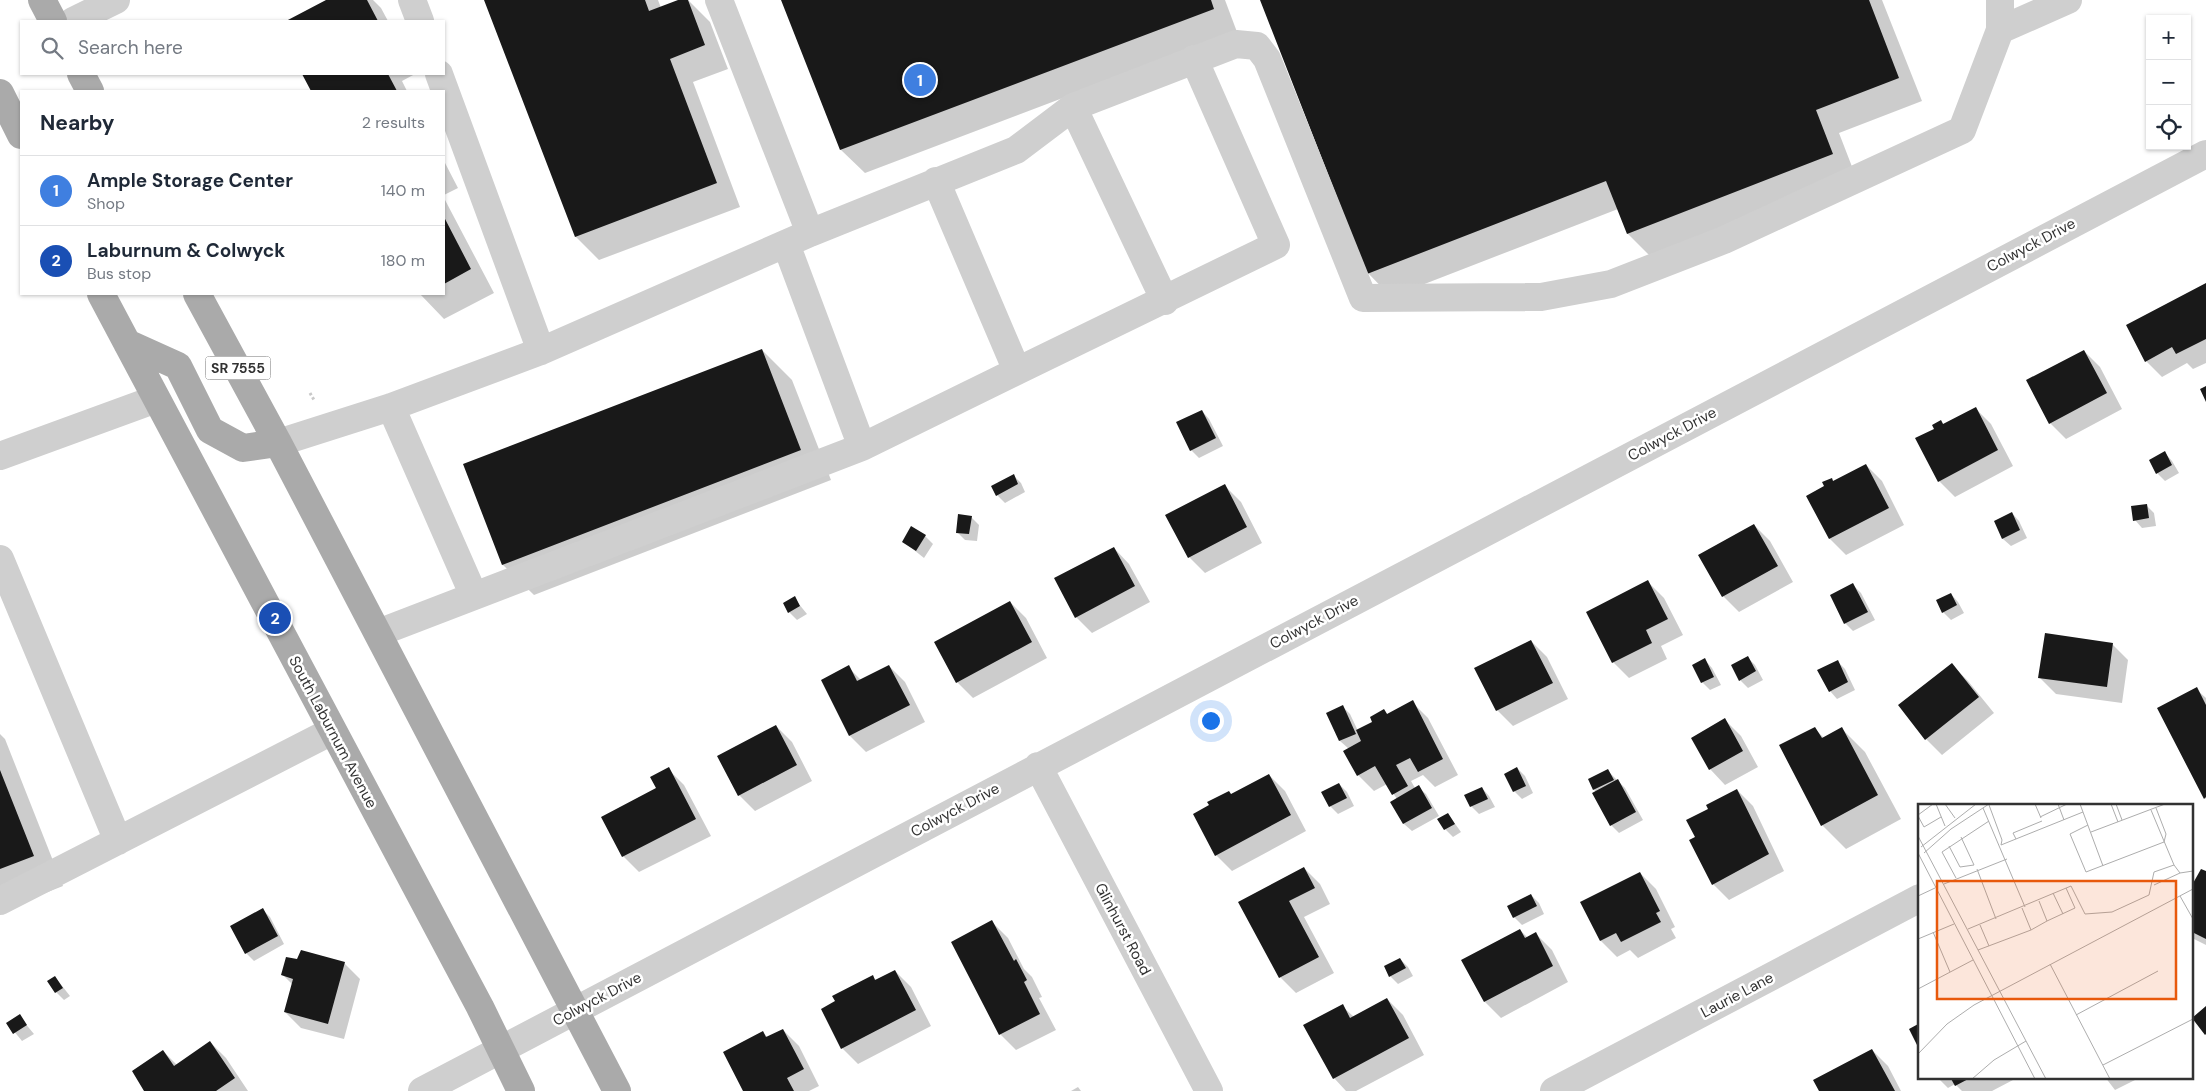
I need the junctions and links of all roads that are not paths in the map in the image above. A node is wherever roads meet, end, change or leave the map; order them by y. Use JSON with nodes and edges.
{"nodes":[{"id":1,"x":42,"y":0,"type":"edge"},
{"id":2,"x":116,"y":0,"type":"edge"},
{"id":3,"x":412,"y":0,"type":"edge"},
{"id":4,"x":719,"y":0,"type":"edge"},
{"id":5,"x":2000,"y":0,"type":"edge"},
{"id":6,"x":2068,"y":0,"type":"edge"},
{"id":7,"x":52,"y":20,"type":"edge"},
{"id":8,"x":75,"y":20,"type":"edge"},
{"id":9,"x":420,"y":20,"type":"edge"},
{"id":10,"x":2000,"y":30,"type":"junction"},
{"id":11,"x":1194,"y":60,"type":"junction"},
{"id":12,"x":82,"y":75,"type":"edge"},
{"id":13,"x":439,"y":75,"type":"edge"},
{"id":14,"x":89,"y":90,"type":"edge"},
{"id":15,"x":445,"y":90,"type":"edge"},
{"id":16,"x":445,"y":90,"type":"edge"},
{"id":17,"x":0,"y":93,"type":"edge"},
{"id":18,"x":1073,"y":107,"type":"junction"},
{"id":19,"x":20,"y":133,"type":"edge"},
{"id":20,"x":2206,"y":154,"type":"edge"},
{"id":21,"x":936,"y":181,"type":"junction"},
{"id":22,"x":798,"y":238,"type":"junction"},
{"id":23,"x":102,"y":295,"type":"edge"},
{"id":24,"x":198,"y":295,"type":"edge"},
{"id":25,"x":1164,"y":300,"type":"junction"},
{"id":26,"x":128,"y":344,"type":"junction"},
{"id":27,"x":541,"y":351,"type":"junction"},
{"id":28,"x":1017,"y":370,"type":"junction"},
{"id":29,"x":156,"y":399,"type":"junction"},
{"id":30,"x":391,"y":407,"type":"junction"},
{"id":31,"x":278,"y":443,"type":"junction"},
{"id":32,"x":862,"y":447,"type":"junction"},
{"id":33,"x":0,"y":456,"type":"edge"},
{"id":34,"x":0,"y":559,"type":"edge"},
{"id":35,"x":474,"y":596,"type":"junction"},
{"id":36,"x":378,"y":633,"type":"junction"},
{"id":37,"x":332,"y":731,"type":"junction"},
{"id":38,"x":1038,"y":766,"type":"junction"},
{"id":39,"x":118,"y":841,"type":"junction"},
{"id":40,"x":1918,"y":899,"type":"edge"},
{"id":41,"x":0,"y":901,"type":"edge"},
{"id":42,"x":575,"y":1010,"type":"junction"},
{"id":43,"x":501,"y":1049,"type":"junction"},
{"id":44,"x":422,"y":1091,"type":"edge"},
{"id":45,"x":521,"y":1091,"type":"edge"},
{"id":46,"x":617,"y":1091,"type":"edge"},
{"id":47,"x":1209,"y":1091,"type":"edge"},
{"id":48,"x":1554,"y":1091,"type":"edge"}],
"edges":[{"from":1,"to":7,"type":"main road"},
{"from":2,"to":8,"type":"street"},
{"from":3,"to":9,"type":"street"},
{"from":4,"to":22,"type":"street"},
{"from":5,"to":10,"type":"street"},
{"from":6,"to":10,"type":"street"},
{"from":10,"to":11,"type":"street"},
{"from":11,"to":18,"type":"street"},
{"from":11,"to":25,"type":"street"},
{"from":12,"to":14,"type":"main road"},
{"from":13,"to":16,"type":"street"},
{"from":15,"to":27,"type":"street"},
{"from":17,"to":19,"type":"main road"},
{"from":18,"to":21,"type":"street"},
{"from":18,"to":25,"type":"street"},
{"from":20,"to":38,"type":"street","name":"Colwyck Drive"},
{"from":21,"to":22,"type":"street"},
{"from":21,"to":28,"type":"street"},
{"from":22,"to":27,"type":"street"},
{"from":22,"to":32,"type":"street"},
{"from":23,"to":26,"type":"main road","name":"South Laburnum Avenue"},
{"from":24,"to":31,"type":"main road","number":"SR 7555"},
{"from":25,"to":28,"type":"street"},
{"from":26,"to":29,"type":"main road","name":"South Laburnum Avenue"},
{"from":26,"to":31,"type":"main road"},
{"from":27,"to":30,"type":"street"},
{"from":28,"to":32,"type":"street"},
{"from":29,"to":33,"type":"street"},
{"from":29,"to":37,"type":"main road","name":"South Laburnum Avenue"},
{"from":30,"to":31,"type":"street"},
{"from":30,"to":35,"type":"street"},
{"from":31,"to":36,"type":"main road"},
{"from":32,"to":35,"type":"street"},
{"from":34,"to":39,"type":"street"},
{"from":35,"to":36,"type":"street"},
{"from":36,"to":42,"type":"main road"},
{"from":37,"to":39,"type":"street"},
{"from":37,"to":43,"type":"main road","name":"South Laburnum Avenue"},
{"from":38,"to":42,"type":"street","name":"Colwyck Drive"},
{"from":38,"to":47,"type":"street","name":"Glinhurst Road"},
{"from":39,"to":41,"type":"street"},
{"from":40,"to":48,"type":"street","name":"Laurie Lane"},
{"from":42,"to":43,"type":"street","name":"Colwyck Drive"},
{"from":42,"to":46,"type":"main road"},
{"from":43,"to":44,"type":"street","name":"Colwyck Drive"},
{"from":43,"to":45,"type":"main road","name":"South Laburnum Avenue"}]}
